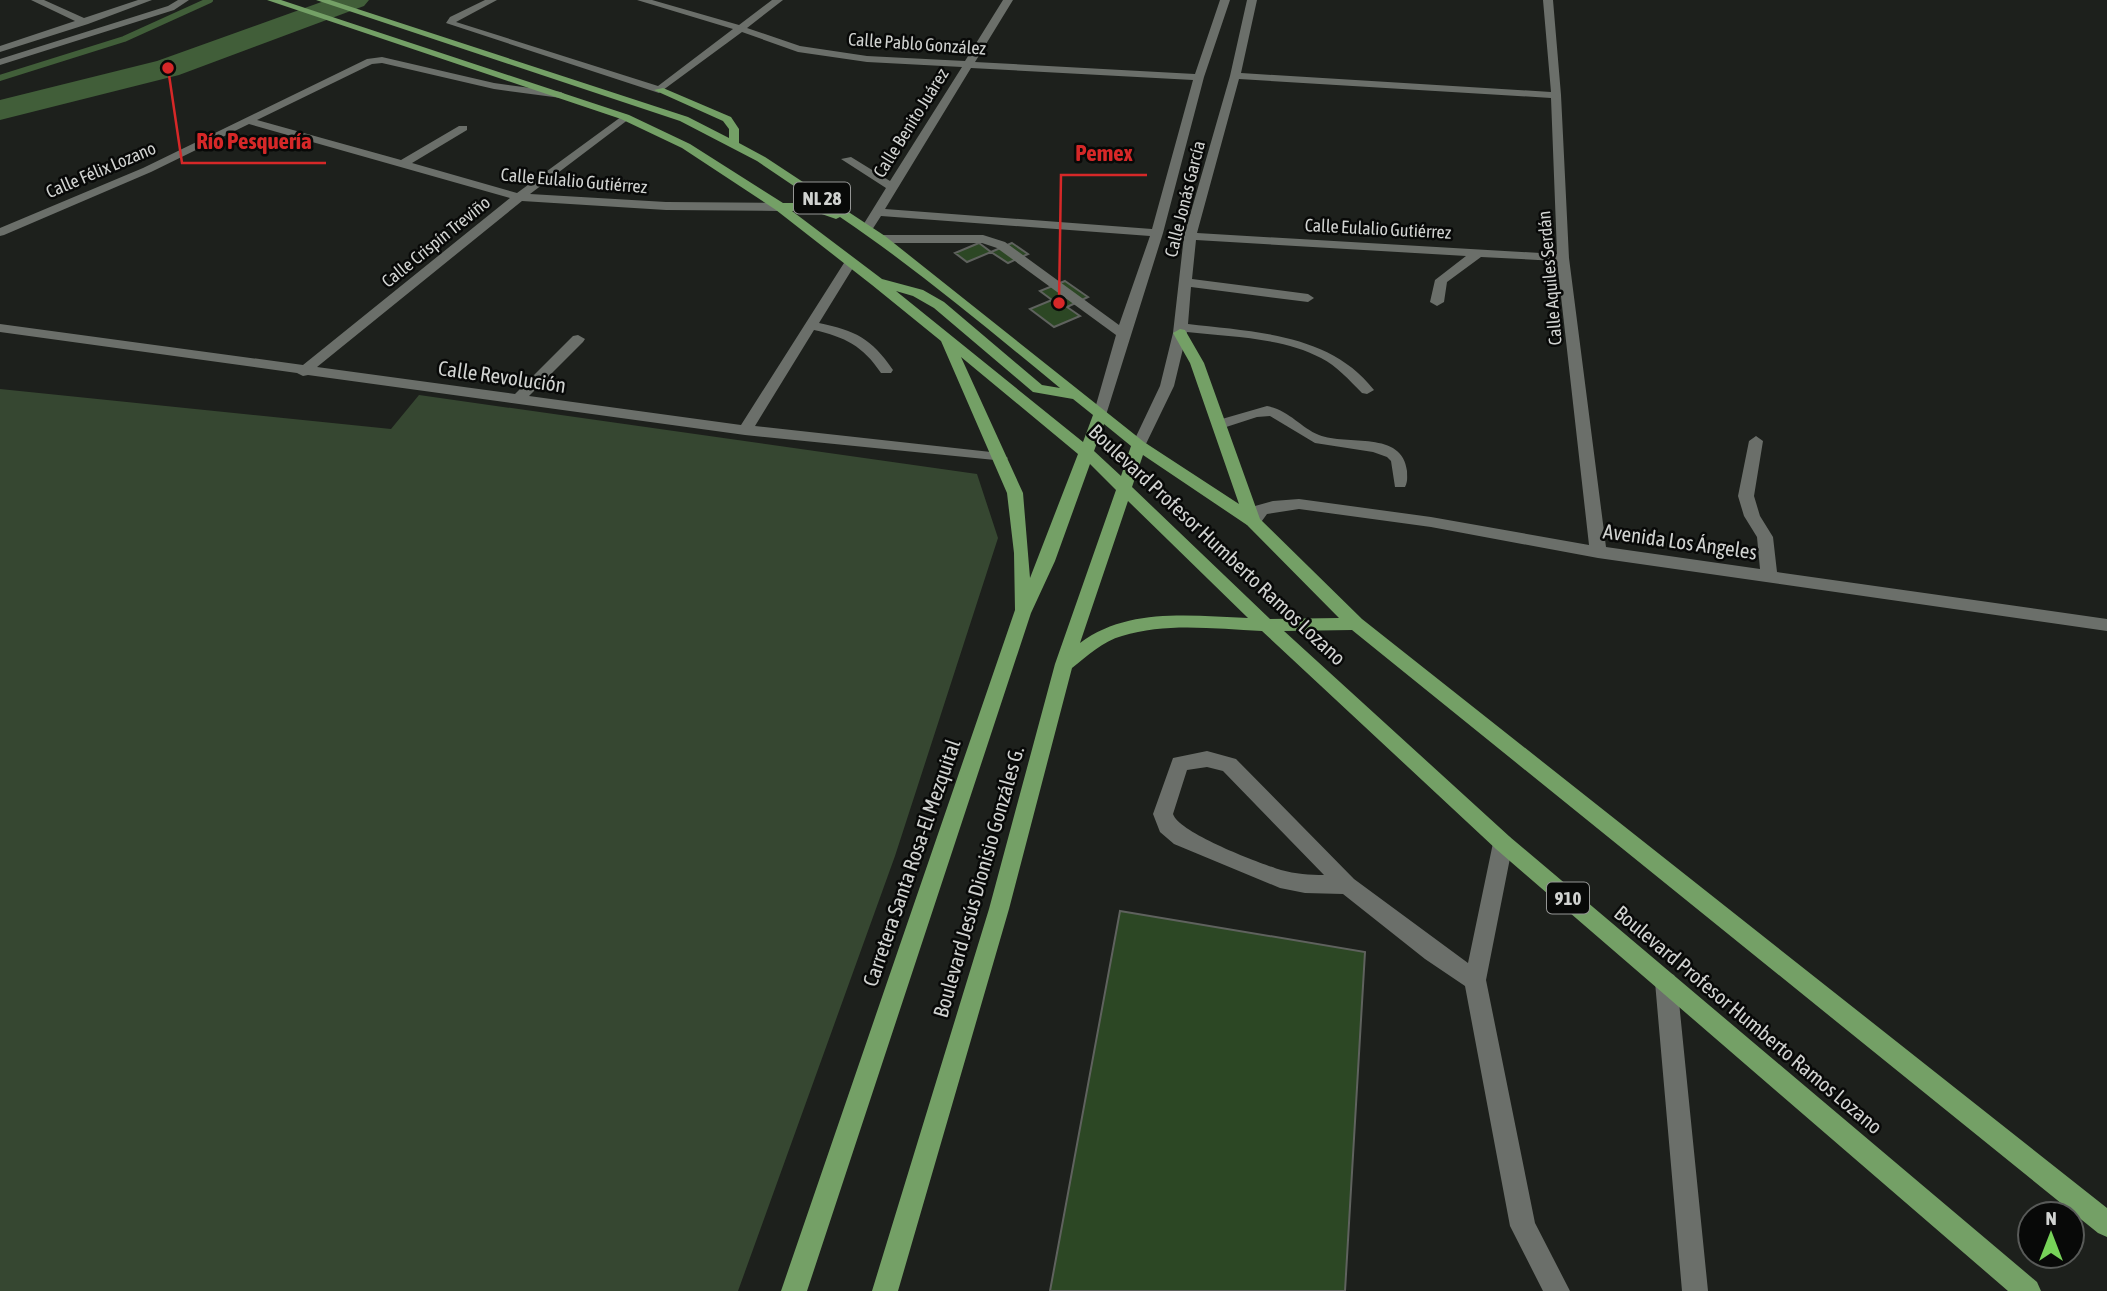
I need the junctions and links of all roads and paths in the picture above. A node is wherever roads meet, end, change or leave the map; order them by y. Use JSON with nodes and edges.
{"nodes":[{"id":1,"x":36,"y":0,"type":"edge"},
{"id":2,"x":147,"y":0,"type":"edge"},
{"id":3,"x":184,"y":0,"type":"edge"},
{"id":4,"x":272,"y":0,"type":"edge"},
{"id":5,"x":321,"y":0,"type":"edge"},
{"id":6,"x":492,"y":0,"type":"edge"},
{"id":7,"x":642,"y":0,"type":"edge"},
{"id":8,"x":778,"y":0,"type":"edge"},
{"id":9,"x":1008,"y":0,"type":"edge"},
{"id":10,"x":1225,"y":0,"type":"edge"},
{"id":11,"x":1252,"y":0,"type":"edge"},
{"id":12,"x":1548,"y":0,"type":"edge"},
{"id":13,"x":85,"y":22,"type":"junction"},
{"id":14,"x":742,"y":29,"type":"junction"},
{"id":15,"x":0,"y":48,"type":"edge"},
{"id":16,"x":0,"y":62,"type":"edge"},
{"id":17,"x":970,"y":65,"type":"junction"},
{"id":18,"x":1235,"y":76,"type":"junction"},
{"id":19,"x":1199,"y":77,"type":"junction"},
{"id":20,"x":659,"y":90,"type":"junction"},
{"id":21,"x":561,"y":95,"type":"junction"},
{"id":22,"x":1556,"y":95,"type":"junction"},
{"id":23,"x":625,"y":117,"type":"junction"},
{"id":24,"x":248,"y":121,"type":"junction"},
{"id":25,"x":463,"y":128,"type":"dead end"},
{"id":26,"x":734,"y":144,"type":"junction"},
{"id":27,"x":847,"y":159,"type":"dead end"},
{"id":28,"x":401,"y":165,"type":"junction"},
{"id":29,"x":892,"y":187,"type":"junction"},
{"id":30,"x":519,"y":197,"type":"junction"},
{"id":31,"x":780,"y":207,"type":"junction"},
{"id":32,"x":879,"y":212,"type":"junction"},
{"id":33,"x":863,"y":227,"type":"junction"},
{"id":34,"x":0,"y":232,"type":"edge"},
{"id":35,"x":1157,"y":233,"type":"junction"},
{"id":36,"x":1190,"y":236,"type":"junction"},
{"id":37,"x":881,"y":239,"type":"junction"},
{"id":38,"x":1478,"y":253,"type":"junction"},
{"id":39,"x":1563,"y":258,"type":"junction"},
{"id":40,"x":850,"y":262,"type":"junction"},
{"id":41,"x":877,"y":282,"type":"junction"},
{"id":42,"x":1184,"y":282,"type":"junction"},
{"id":43,"x":1308,"y":298,"type":"dead end"},
{"id":44,"x":1437,"y":302,"type":"dead end"},
{"id":45,"x":811,"y":326,"type":"junction"},
{"id":46,"x":0,"y":328,"type":"edge"},
{"id":47,"x":1180,"y":330,"type":"junction"},
{"id":48,"x":1123,"y":334,"type":"junction"},
{"id":49,"x":578,"y":339,"type":"dead end"},
{"id":50,"x":945,"y":339,"type":"junction"},
{"id":51,"x":886,"y":370,"type":"dead end"},
{"id":52,"x":303,"y":372,"type":"junction"},
{"id":53,"x":1367,"y":390,"type":"dead end"},
{"id":54,"x":1077,"y":395,"type":"junction"},
{"id":55,"x":517,"y":400,"type":"junction"},
{"id":56,"x":1101,"y":412,"type":"junction"},
{"id":57,"x":1220,"y":424,"type":"junction"},
{"id":58,"x":745,"y":430,"type":"junction"},
{"id":59,"x":1756,"y":441,"type":"dead end"},
{"id":60,"x":1139,"y":445,"type":"junction"},
{"id":61,"x":1088,"y":454,"type":"junction"},
{"id":62,"x":1000,"y":458,"type":"junction"},
{"id":63,"x":1400,"y":483,"type":"dead end"},
{"id":64,"x":1123,"y":488,"type":"junction"},
{"id":65,"x":1253,"y":521,"type":"junction"},
{"id":66,"x":1598,"y":552,"type":"junction"},
{"id":67,"x":1769,"y":577,"type":"junction"},
{"id":68,"x":1022,"y":613,"type":"junction"},
{"id":69,"x":1356,"y":624,"type":"junction"},
{"id":70,"x":1266,"y":625,"type":"junction"},
{"id":71,"x":2107,"y":625,"type":"edge"},
{"id":72,"x":1064,"y":664,"type":"junction"},
{"id":73,"x":1503,"y":843,"type":"junction"},
{"id":74,"x":1347,"y":885,"type":"junction"},
{"id":75,"x":1475,"y":980,"type":"junction"},
{"id":76,"x":1666,"y":982,"type":"junction"},
{"id":77,"x":2107,"y":1224,"type":"edge"},
{"id":78,"x":1696,"y":1290,"type":"edge"},
{"id":79,"x":794,"y":1291,"type":"edge"},
{"id":80,"x":885,"y":1291,"type":"edge"},
{"id":81,"x":1557,"y":1291,"type":"edge"},
{"id":82,"x":2028,"y":1291,"type":"edge"}],
"edges":[{"from":1,"to":13,"type":"street"},
{"from":2,"to":13,"type":"street"},
{"from":3,"to":16,"type":"street"},
{"from":4,"to":21,"type":"main road","name":"Boulevard Profesor Humberto Ramos Lozano","number":"NL 28"},
{"from":5,"to":26,"type":"main road","name":"Boulevard Profesor Humberto Ramos Lozano","number":"NL 28"},
{"from":6,"to":20,"type":"street"},
{"from":7,"to":14,"type":"street","name":"Calle Pablo González"},
{"from":8,"to":14,"type":"street"},
{"from":9,"to":17,"type":"street","name":"Calle Benito Juárez"},
{"from":10,"to":19,"type":"street","name":"Calle Jonás García"},
{"from":11,"to":18,"type":"street","name":"Calle Jonás García"},
{"from":12,"to":22,"type":"street","name":"Calle Aquiles Serdán"},
{"from":13,"to":15,"type":"street"},
{"from":14,"to":17,"type":"street","name":"Calle Pablo González"},
{"from":14,"to":20,"type":"street"},
{"from":17,"to":19,"type":"street","name":"Calle Pablo González"},
{"from":17,"to":29,"type":"street","name":"Calle Benito Juárez"},
{"from":18,"to":22,"type":"street"},
{"from":18,"to":36,"type":"street","name":"Calle Jonás García"},
{"from":19,"to":35,"type":"street","name":"Calle Jonás García"},
{"from":20,"to":26,"type":"main road"},
{"from":21,"to":23,"type":"main road","name":"Boulevard Profesor Humberto Ramos Lozano","number":"NL 28"},
{"from":21,"to":24,"type":"street","name":"Calle Félix Lozano"},
{"from":22,"to":39,"type":"street","name":"Calle Aquiles Serdán"},
{"from":23,"to":30,"type":"street","name":"Calle Crispín Treviño"},
{"from":23,"to":31,"type":"main road","name":"Boulevard Profesor Humberto Ramos Lozano","number":"NL 28"},
{"from":24,"to":28,"type":"street","name":"Calle Eulalio Gutiérrez"},
{"from":24,"to":34,"type":"street","name":"Calle Félix Lozano"},
{"from":25,"to":28,"type":"street"},
{"from":26,"to":33,"type":"main road","name":"Boulevard Profesor Humberto Ramos Lozano","number":"NL 28"},
{"from":27,"to":29,"type":"street"},
{"from":28,"to":30,"type":"street","name":"Calle Eulalio Gutiérrez"},
{"from":29,"to":32,"type":"street","name":"Calle Benito Juárez"},
{"from":30,"to":31,"type":"street","name":"Calle Eulalio Gutiérrez"},
{"from":30,"to":52,"type":"street","name":"Calle Crispín Treviño"},
{"from":31,"to":33,"type":"main road"},
{"from":31,"to":40,"type":"main road","name":"Boulevard Profesor Humberto Ramos Lozano","number":"NL 28"},
{"from":32,"to":33,"type":"street","name":"Calle Benito Juárez"},
{"from":32,"to":35,"type":"street"},
{"from":33,"to":37,"type":"main road","name":"Boulevard Profesor Humberto Ramos Lozano","number":"NL 28"},
{"from":35,"to":48,"type":"street","name":"Calle Jonás García"},
{"from":36,"to":38,"type":"street","name":"Calle Eulalio Gutiérrez"},
{"from":36,"to":42,"type":"street","name":"Calle Jonás García"},
{"from":37,"to":48,"type":"street"},
{"from":37,"to":54,"type":"main road","name":"Boulevard Profesor Humberto Ramos Lozano","number":"NL 28"},
{"from":38,"to":39,"type":"street","name":"Calle Eulalio Gutiérrez"},
{"from":38,"to":44,"type":"street"},
{"from":39,"to":66,"type":"street","name":"Calle Aquiles Serdán"},
{"from":40,"to":41,"type":"main road","name":"Boulevard Profesor Humberto Ramos Lozano","number":"NL 28"},
{"from":40,"to":45,"type":"street"},
{"from":41,"to":50,"type":"main road","name":"Boulevard Profesor Humberto Ramos Lozano","number":"NL 28"},
{"from":41,"to":54,"type":"main road"},
{"from":42,"to":43,"type":"street"},
{"from":42,"to":47,"type":"street","name":"Calle Jonás García"},
{"from":45,"to":51,"type":"street"},
{"from":45,"to":58,"type":"street"},
{"from":46,"to":52,"type":"street","name":"Calle Revolución"},
{"from":47,"to":53,"type":"street"},
{"from":47,"to":57,"type":"main road"},
{"from":47,"to":60,"type":"street","name":"Calle Jonás García"},
{"from":48,"to":56,"type":"street","name":"Calle Jonás García"},
{"from":49,"to":55,"type":"street"},
{"from":50,"to":61,"type":"main road","name":"Boulevard Profesor Humberto Ramos Lozano","number":"NL 28"},
{"from":50,"to":62,"type":"main road"},
{"from":52,"to":55,"type":"street","name":"Calle Revolución"},
{"from":54,"to":56,"type":"main road","name":"Boulevard Profesor Humberto Ramos Lozano","number":"NL 28"},
{"from":55,"to":58,"type":"street","name":"Calle Revolución"},
{"from":56,"to":60,"type":"main road","name":"Boulevard Profesor Humberto Ramos Lozano","number":"NL 28"},
{"from":56,"to":61,"type":"main road","name":"Carretera Santa Rosa-El Mezquital"},
{"from":57,"to":63,"type":"street"},
{"from":57,"to":65,"type":"main road"},
{"from":58,"to":62,"type":"street","name":"Calle Revolución"},
{"from":59,"to":67,"type":"street"},
{"from":60,"to":64,"type":"main road","name":"Boulevard Jesús Dionisio Gonzáles G."},
{"from":60,"to":65,"type":"main road","name":"Boulevard Profesor Humberto Ramos Lozano"},
{"from":61,"to":64,"type":"main road","name":"Boulevard Profesor Humberto Ramos Lozano","number":"NL 28"},
{"from":61,"to":68,"type":"main road","name":"Carretera Santa Rosa-El Mezquital"},
{"from":62,"to":68,"type":"main road"},
{"from":64,"to":70,"type":"main road","name":"Boulevard Profesor Humberto Ramos Lozano","number":"910"},
{"from":64,"to":72,"type":"main road","name":"Boulevard Jesús Dionisio Gonzáles G."},
{"from":65,"to":66,"type":"street","name":"Avenida Los Ángeles"},
{"from":65,"to":69,"type":"main road","name":"Boulevard Profesor Humberto Ramos Lozano"},
{"from":66,"to":67,"type":"street","name":"Avenida Los Ángeles"},
{"from":67,"to":71,"type":"street","name":"Avenida Los Ángeles"},
{"from":68,"to":79,"type":"main road","name":"Carretera Santa Rosa-El Mezquital"},
{"from":69,"to":70,"type":"main road"},
{"from":69,"to":77,"type":"main road","name":"Boulevard Profesor Humberto Ramos Lozano"},
{"from":70,"to":72,"type":"main road"},
{"from":70,"to":73,"type":"main road","name":"Boulevard Profesor Humberto Ramos Lozano","number":"910"},
{"from":72,"to":80,"type":"main road","name":"Boulevard Jesús Dionisio Gonzáles G."},
{"from":73,"to":75,"type":"street"},
{"from":73,"to":76,"type":"main road","name":"Boulevard Profesor Humberto Ramos Lozano","number":"910"},
{"from":74,"to":74,"type":"street"},
{"from":74,"to":75,"type":"street"},
{"from":75,"to":81,"type":"street"},
{"from":76,"to":78,"type":"street"},
{"from":76,"to":82,"type":"main road","name":"Boulevard Profesor Humberto Ramos Lozano","number":"910"}]}
